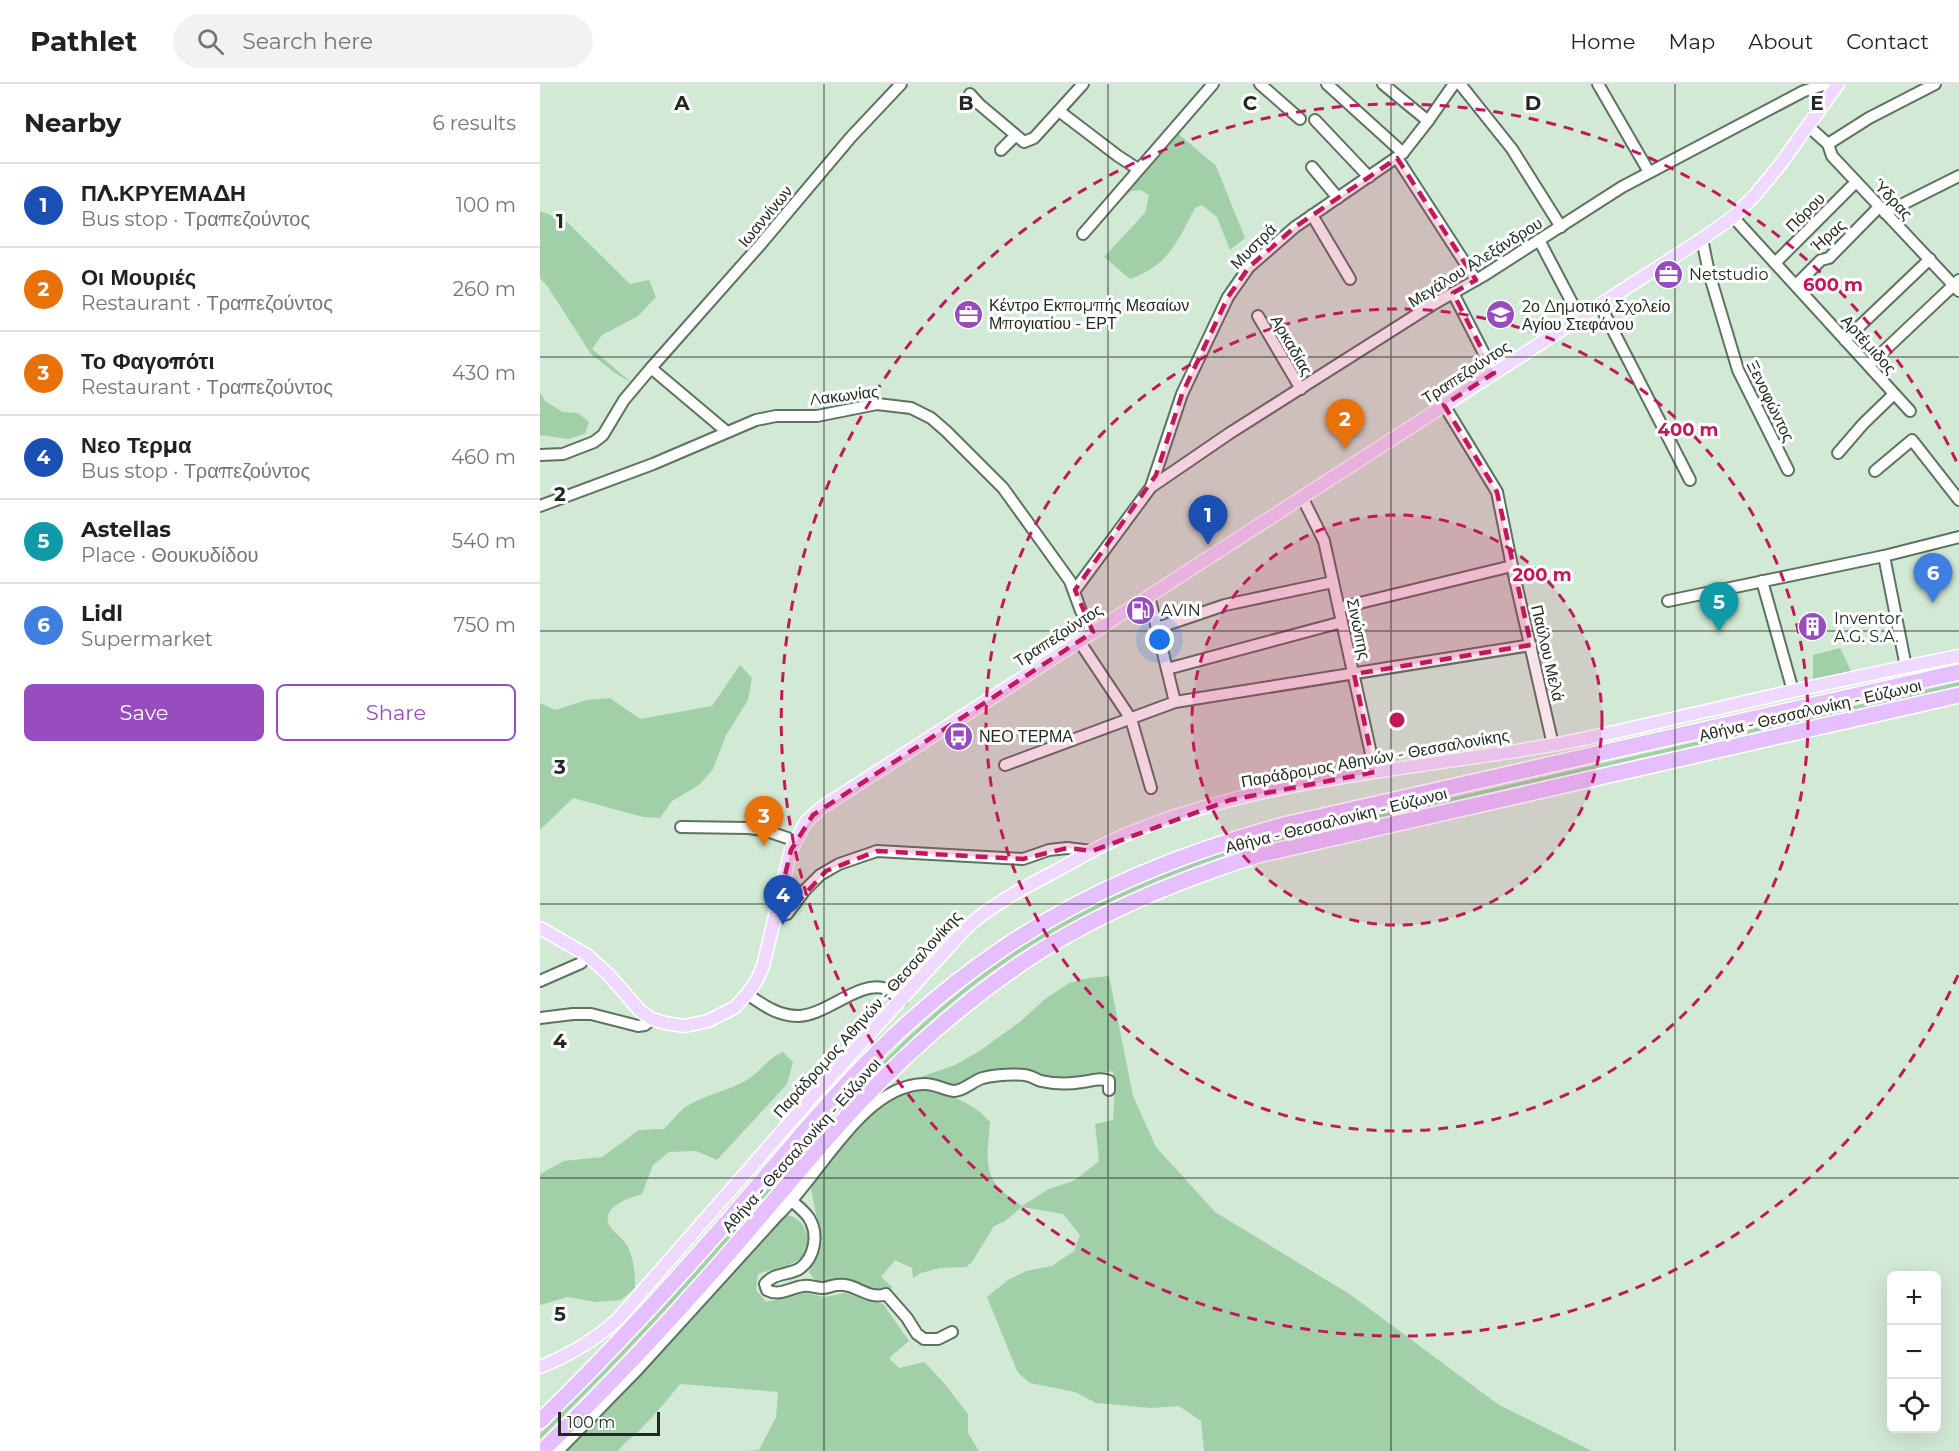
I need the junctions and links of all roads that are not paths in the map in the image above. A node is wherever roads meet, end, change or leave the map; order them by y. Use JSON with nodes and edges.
{"nodes":[{"id":1,"x":901,"y":84,"type":"edge"},
{"id":2,"x":1083,"y":84,"type":"edge"},
{"id":3,"x":1213,"y":84,"type":"edge"},
{"id":4,"x":1260,"y":84,"type":"edge"},
{"id":5,"x":1327,"y":84,"type":"edge"},
{"id":6,"x":1383,"y":84,"type":"edge"},
{"id":7,"x":1454,"y":84,"type":"edge"},
{"id":8,"x":1461,"y":84,"type":"edge"},
{"id":9,"x":1598,"y":84,"type":"edge"},
{"id":10,"x":1827,"y":84,"type":"edge"},
{"id":11,"x":1838,"y":84,"type":"edge"},
{"id":12,"x":1935,"y":84,"type":"edge"},
{"id":13,"x":1803,"y":88,"type":"edge"},
{"id":14,"x":970,"y":94,"type":"dead end"},
{"id":15,"x":1448,"y":95,"type":"junction"},
{"id":16,"x":1059,"y":111,"type":"junction"},
{"id":17,"x":1300,"y":119,"type":"dead end"},
{"id":18,"x":1315,"y":120,"type":"dead end"},
{"id":19,"x":1428,"y":121,"type":"junction"},
{"id":20,"x":1808,"y":126,"type":"junction"},
{"id":21,"x":1015,"y":136,"type":"junction"},
{"id":22,"x":1828,"y":144,"type":"junction"},
{"id":23,"x":1001,"y":150,"type":"dead end"},
{"id":24,"x":1400,"y":156,"type":"junction"},
{"id":25,"x":1312,"y":167,"type":"dead end"},
{"id":26,"x":1138,"y":169,"type":"junction"},
{"id":27,"x":1649,"y":172,"type":"junction"},
{"id":28,"x":1959,"y":176,"type":"edge"},
{"id":29,"x":1370,"y":177,"type":"junction"},
{"id":30,"x":1856,"y":182,"type":"junction"},
{"id":31,"x":1338,"y":198,"type":"junction"},
{"id":32,"x":1882,"y":210,"type":"junction"},
{"id":33,"x":1312,"y":215,"type":"junction"},
{"id":34,"x":1733,"y":217,"type":"junction"},
{"id":35,"x":1562,"y":227,"type":"junction"},
{"id":36,"x":1083,"y":234,"type":"dead end"},
{"id":37,"x":1702,"y":239,"type":"junction"},
{"id":38,"x":1539,"y":240,"type":"junction"},
{"id":39,"x":1930,"y":259,"type":"junction"},
{"id":40,"x":1775,"y":263,"type":"junction"},
{"id":41,"x":1350,"y":279,"type":"dead end"},
{"id":42,"x":1476,"y":280,"type":"junction"},
{"id":43,"x":1796,"y":285,"type":"junction"},
{"id":44,"x":1957,"y":285,"type":"edge"},
{"id":45,"x":1453,"y":293,"type":"junction"},
{"id":46,"x":1600,"y":305,"type":"junction"},
{"id":47,"x":1258,"y":316,"type":"dead end"},
{"id":48,"x":1580,"y":318,"type":"junction"},
{"id":49,"x":1845,"y":340,"type":"junction"},
{"id":50,"x":1869,"y":365,"type":"junction"},
{"id":51,"x":651,"y":368,"type":"junction"},
{"id":52,"x":1494,"y":373,"type":"junction"},
{"id":53,"x":1301,"y":389,"type":"junction"},
{"id":54,"x":1894,"y":394,"type":"junction"},
{"id":55,"x":1444,"y":405,"type":"junction"},
{"id":56,"x":1910,"y":411,"type":"dead end"},
{"id":57,"x":728,"y":432,"type":"junction"},
{"id":58,"x":1838,"y":453,"type":"dead end"},
{"id":59,"x":540,"y":455,"type":"edge"},
{"id":60,"x":1788,"y":470,"type":"dead end"},
{"id":61,"x":1875,"y":471,"type":"dead end"},
{"id":62,"x":1690,"y":480,"type":"dead end"},
{"id":63,"x":1150,"y":487,"type":"junction"},
{"id":64,"x":1302,"y":497,"type":"junction"},
{"id":65,"x":1959,"y":500,"type":"edge"},
{"id":66,"x":540,"y":506,"type":"edge"},
{"id":67,"x":1959,"y":537,"type":"edge"},
{"id":68,"x":1884,"y":556,"type":"junction"},
{"id":69,"x":1512,"y":567,"type":"junction"},
{"id":70,"x":1762,"y":581,"type":"junction"},
{"id":71,"x":1334,"y":582,"type":"junction"},
{"id":72,"x":1075,"y":590,"type":"junction"},
{"id":73,"x":1149,"y":596,"type":"junction"},
{"id":74,"x":1668,"y":601,"type":"dead end"},
{"id":75,"x":1339,"y":608,"type":"junction"},
{"id":76,"x":1342,"y":622,"type":"junction"},
{"id":77,"x":1157,"y":628,"type":"junction"},
{"id":78,"x":1093,"y":632,"type":"junction"},
{"id":79,"x":1079,"y":641,"type":"junction"},
{"id":80,"x":1531,"y":645,"type":"junction"},
{"id":81,"x":1959,"y":656,"type":"edge"},
{"id":82,"x":1906,"y":667,"type":"junction"},
{"id":83,"x":1167,"y":669,"type":"junction"},
{"id":84,"x":1959,"y":672,"type":"edge"},
{"id":85,"x":1354,"y":674,"type":"junction"},
{"id":86,"x":1793,"y":691,"type":"junction"},
{"id":87,"x":1959,"y":695,"type":"edge"},
{"id":88,"x":1175,"y":702,"type":"junction"},
{"id":89,"x":1131,"y":719,"type":"junction"},
{"id":90,"x":1553,"y":745,"type":"junction"},
{"id":91,"x":1005,"y":765,"type":"dead end"},
{"id":92,"x":1375,"y":772,"type":"junction"},
{"id":93,"x":1151,"y":788,"type":"dead end"},
{"id":94,"x":681,"y":827,"type":"dead end"},
{"id":95,"x":796,"y":841,"type":"junction"},
{"id":96,"x":1092,"y":851,"type":"junction"},
{"id":97,"x":775,"y":917,"type":"junction"},
{"id":98,"x":540,"y":928,"type":"edge"},
{"id":99,"x":587,"y":955,"type":"junction"},
{"id":100,"x":540,"y":981,"type":"edge"},
{"id":101,"x":747,"y":994,"type":"junction"},
{"id":102,"x":902,"y":1000,"type":"junction"},
{"id":103,"x":540,"y":1018,"type":"edge"},
{"id":104,"x":652,"y":1019,"type":"junction"},
{"id":105,"x":1109,"y":1090,"type":"dead end"},
{"id":106,"x":793,"y":1202,"type":"junction"},
{"id":107,"x":952,"y":1332,"type":"dead end"},
{"id":108,"x":540,"y":1367,"type":"edge"},
{"id":109,"x":540,"y":1421,"type":"edge"},
{"id":110,"x":542,"y":1451,"type":"edge"},
{"id":111,"x":558,"y":1451,"type":"edge"}],
"edges":[{"from":1,"to":51,"type":"street","name":"Ιωαννίνων"},
{"from":2,"to":16,"type":"street"},
{"from":3,"to":26,"type":"street"},
{"from":4,"to":17,"type":"street"},
{"from":5,"to":24,"type":"street"},
{"from":6,"to":19,"type":"street"},
{"from":7,"to":15,"type":"street","name":"Μυστρά"},
{"from":8,"to":15,"type":"street"},
{"from":8,"to":35,"type":"street"},
{"from":9,"to":27,"type":"street"},
{"from":10,"to":13,"type":"street","name":"Μεγάλου Αλεξάνδρου"},
{"from":11,"to":20,"type":"main road","name":"Τραπεζούντος"},
{"from":12,"to":22,"type":"street"},
{"from":13,"to":27,"type":"street","name":"Μεγάλου Αλεξάνδρου"},
{"from":14,"to":21,"type":"street"},
{"from":15,"to":19,"type":"street","name":"Μυστρά"},
{"from":16,"to":21,"type":"street"},
{"from":16,"to":26,"type":"street"},
{"from":18,"to":29,"type":"street"},
{"from":19,"to":24,"type":"street","name":"Μυστρά"},
{"from":20,"to":22,"type":"street","name":"Ύδρας"},
{"from":20,"to":34,"type":"main road","name":"Τραπεζούντος"},
{"from":21,"to":23,"type":"street"},
{"from":22,"to":30,"type":"street","name":"Ύδρας"},
{"from":24,"to":29,"type":"street","name":"Μυστρά"},
{"from":24,"to":42,"type":"street"},
{"from":25,"to":31,"type":"street"},
{"from":26,"to":36,"type":"street"},
{"from":27,"to":35,"type":"street","name":"Μεγάλου Αλεξάνδρου"},
{"from":28,"to":32,"type":"street","name":"Ήρας"},
{"from":29,"to":31,"type":"street","name":"Μυστρά"},
{"from":30,"to":32,"type":"street","name":"Ύδρας"},
{"from":30,"to":40,"type":"street","name":"Πόρου"},
{"from":31,"to":33,"type":"street","name":"Μυστρά"},
{"from":32,"to":39,"type":"street","name":"Ύδρας"},
{"from":32,"to":43,"type":"street","name":"Ήρας"},
{"from":33,"to":41,"type":"street"},
{"from":33,"to":63,"type":"street","name":"Μυστρά"},
{"from":34,"to":37,"type":"main road","name":"Τραπεζούντος"},
{"from":34,"to":40,"type":"street","name":"Αρτέμιδος"},
{"from":35,"to":38,"type":"street","name":"Μεγάλου Αλεξάνδρου"},
{"from":37,"to":46,"type":"main road","name":"Τραπεζούντος"},
{"from":37,"to":60,"type":"street","name":"Ξενοφώντος"},
{"from":38,"to":42,"type":"street","name":"Μεγάλου Αλεξάνδρου"},
{"from":38,"to":48,"type":"street"},
{"from":39,"to":44,"type":"street","name":"Ύδρας"},
{"from":39,"to":49,"type":"street"},
{"from":40,"to":43,"type":"street","name":"Αρτέμιδος"},
{"from":42,"to":45,"type":"street","name":"Μεγάλου Αλεξάνδρου"},
{"from":43,"to":49,"type":"street","name":"Αρτέμιδος"},
{"from":44,"to":50,"type":"street"},
{"from":45,"to":52,"type":"street"},
{"from":45,"to":53,"type":"street","name":"Μεγάλου Αλεξάνδρου"},
{"from":46,"to":48,"type":"main road","name":"Τραπεζούντος"},
{"from":46,"to":62,"type":"street"},
{"from":47,"to":53,"type":"street","name":"Αρκαδίας"},
{"from":48,"to":52,"type":"main road","name":"Τραπεζούντος"},
{"from":49,"to":50,"type":"street","name":"Αρτέμιδος"},
{"from":50,"to":54,"type":"street","name":"Αρτέμιδος"},
{"from":51,"to":57,"type":"street"},
{"from":51,"to":59,"type":"street","name":"Ιωαννίνων"},
{"from":52,"to":55,"type":"main road","name":"Τραπεζούντος"},
{"from":53,"to":63,"type":"street","name":"Μεγάλου Αλεξάνδρου"},
{"from":54,"to":56,"type":"street","name":"Αρτέμιδος"},
{"from":54,"to":58,"type":"street"},
{"from":55,"to":64,"type":"main road","name":"Τραπεζούντος"},
{"from":55,"to":69,"type":"street","name":"Παύλου Μελά"},
{"from":57,"to":66,"type":"street","name":"Λακωνίας"},
{"from":57,"to":72,"type":"street","name":"Λακωνίας"},
{"from":61,"to":65,"type":"street"},
{"from":63,"to":72,"type":"street"},
{"from":64,"to":71,"type":"street","name":"Σινώπης"},
{"from":64,"to":73,"type":"main road","name":"Τραπεζούντος"},
{"from":67,"to":68,"type":"street"},
{"from":68,"to":70,"type":"street"},
{"from":68,"to":82,"type":"street"},
{"from":69,"to":75,"type":"street"},
{"from":69,"to":80,"type":"street","name":"Παύλου Μελά"},
{"from":70,"to":74,"type":"street"},
{"from":70,"to":86,"type":"street"},
{"from":71,"to":75,"type":"street","name":"Σινώπης"},
{"from":71,"to":77,"type":"street"},
{"from":72,"to":78,"type":"street","name":"Λακωνίας"},
{"from":73,"to":77,"type":"street"},
{"from":73,"to":78,"type":"main road","name":"Τραπεζούντος"},
{"from":75,"to":76,"type":"street","name":"Σινώπης"},
{"from":76,"to":83,"type":"street"},
{"from":76,"to":85,"type":"street","name":"Σινώπης"},
{"from":77,"to":83,"type":"street"},
{"from":78,"to":79,"type":"main road","name":"Τραπεζούντος"},
{"from":79,"to":89,"type":"street"},
{"from":79,"to":95,"type":"main road","name":"Τραπεζούντος"},
{"from":80,"to":85,"type":"street"},
{"from":80,"to":90,"type":"street","name":"Παύλου Μελά"},
{"from":81,"to":82,"type":"main road","name":"Παράδρομος Αθηνών - Θεσσαλονίκης"},
{"from":82,"to":86,"type":"main road","name":"Παράδρομος Αθηνών - Θεσσαλονίκης"},
{"from":83,"to":88,"type":"street"},
{"from":84,"to":109,"type":"highway","name":"Αθήνα - Θεσσαλονίκη - Εύζωνοι"},
{"from":85,"to":88,"type":"street"},
{"from":85,"to":92,"type":"street","name":"Σινώπης"},
{"from":86,"to":90,"type":"main road","name":"Παράδρομος Αθηνών - Θεσσαλονίκης"},
{"from":87,"to":110,"type":"highway","name":"Αθήνα - Θεσσαλονίκη - Εύζωνοι"},
{"from":88,"to":89,"type":"street"},
{"from":89,"to":91,"type":"street"},
{"from":89,"to":93,"type":"street"},
{"from":90,"to":92,"type":"main road","name":"Παράδρομος Αθηνών - Θεσσαλονίκης"},
{"from":92,"to":96,"type":"main road","name":"Παράδρομος Αθηνών - Θεσσαλονίκης"},
{"from":94,"to":95,"type":"street"},
{"from":95,"to":97,"type":"main road","name":"Τραπεζούντος"},
{"from":96,"to":97,"type":"street"},
{"from":96,"to":102,"type":"main road","name":"Παράδρομος Αθηνών - Θεσσαλονίκης"},
{"from":97,"to":101,"type":"main road","name":"Τραπεζούντος"},
{"from":98,"to":99,"type":"main road"},
{"from":99,"to":100,"type":"street"},
{"from":99,"to":104,"type":"main road"},
{"from":101,"to":102,"type":"street"},
{"from":101,"to":104,"type":"main road","name":"Τραπεζούντος"},
{"from":102,"to":108,"type":"main road","name":"Παράδρομος Αθηνών - Θεσσαλονίκης"},
{"from":103,"to":104,"type":"street"},
{"from":105,"to":106,"type":"street"},
{"from":106,"to":107,"type":"street"},
{"from":106,"to":111,"type":"street"}]}
